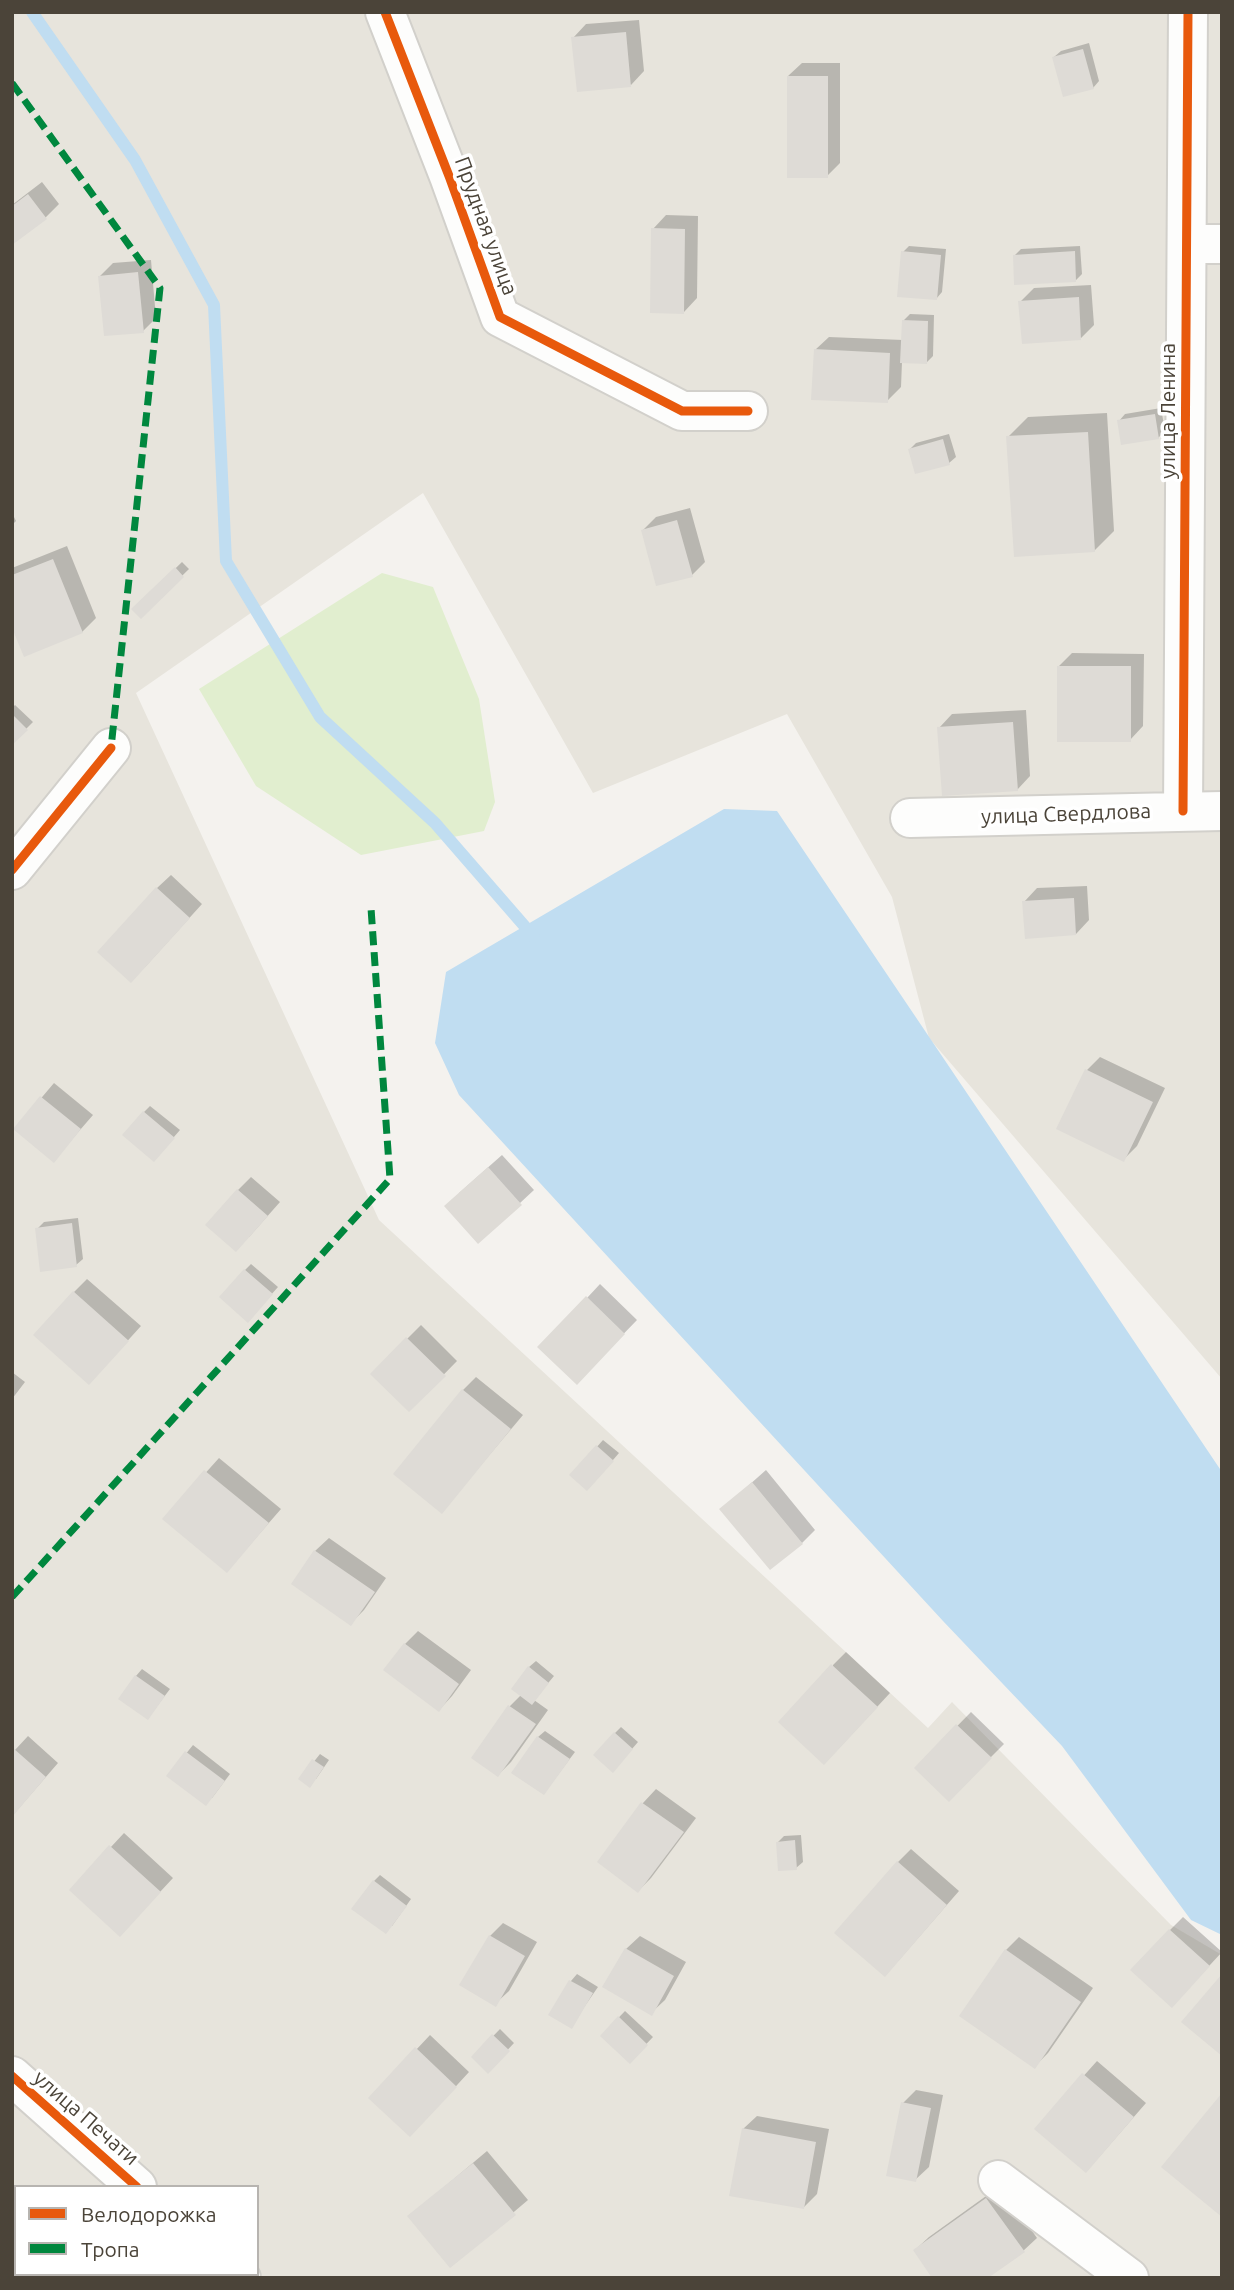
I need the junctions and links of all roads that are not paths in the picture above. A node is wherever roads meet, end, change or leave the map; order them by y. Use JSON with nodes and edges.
{"nodes":[{"id":1,"x":385,"y":12,"type":"edge"},
{"id":2,"x":1188,"y":12,"type":"edge"},
{"id":3,"x":1204,"y":244,"type":"edge"},
{"id":4,"x":748,"y":411,"type":"dead end"},
{"id":5,"x":111,"y":748,"type":"dead end"},
{"id":6,"x":1183,"y":811,"type":"junction"},
{"id":7,"x":1222,"y":811,"type":"edge"},
{"id":8,"x":910,"y":818,"type":"dead end"},
{"id":9,"x":12,"y":870,"type":"edge"},
{"id":10,"x":12,"y":2076,"type":"edge"},
{"id":11,"x":998,"y":2180,"type":"dead end"},
{"id":12,"x":136,"y":2185,"type":"edge"},
{"id":13,"x":1129,"y":2278,"type":"edge"}],
"edges":[{"from":1,"to":4,"type":"street","name":"Прудная улица"},
{"from":2,"to":3,"type":"street","name":"улица Ленина"},
{"from":3,"to":6,"type":"street","name":"улица Ленина"},
{"from":5,"to":9,"type":"street"},
{"from":6,"to":7,"type":"street","name":"улица Свердлова"},
{"from":6,"to":8,"type":"street","name":"улица Свердлова"},
{"from":10,"to":12,"type":"street","name":"улица Печати"},
{"from":11,"to":13,"type":"street"}]}
